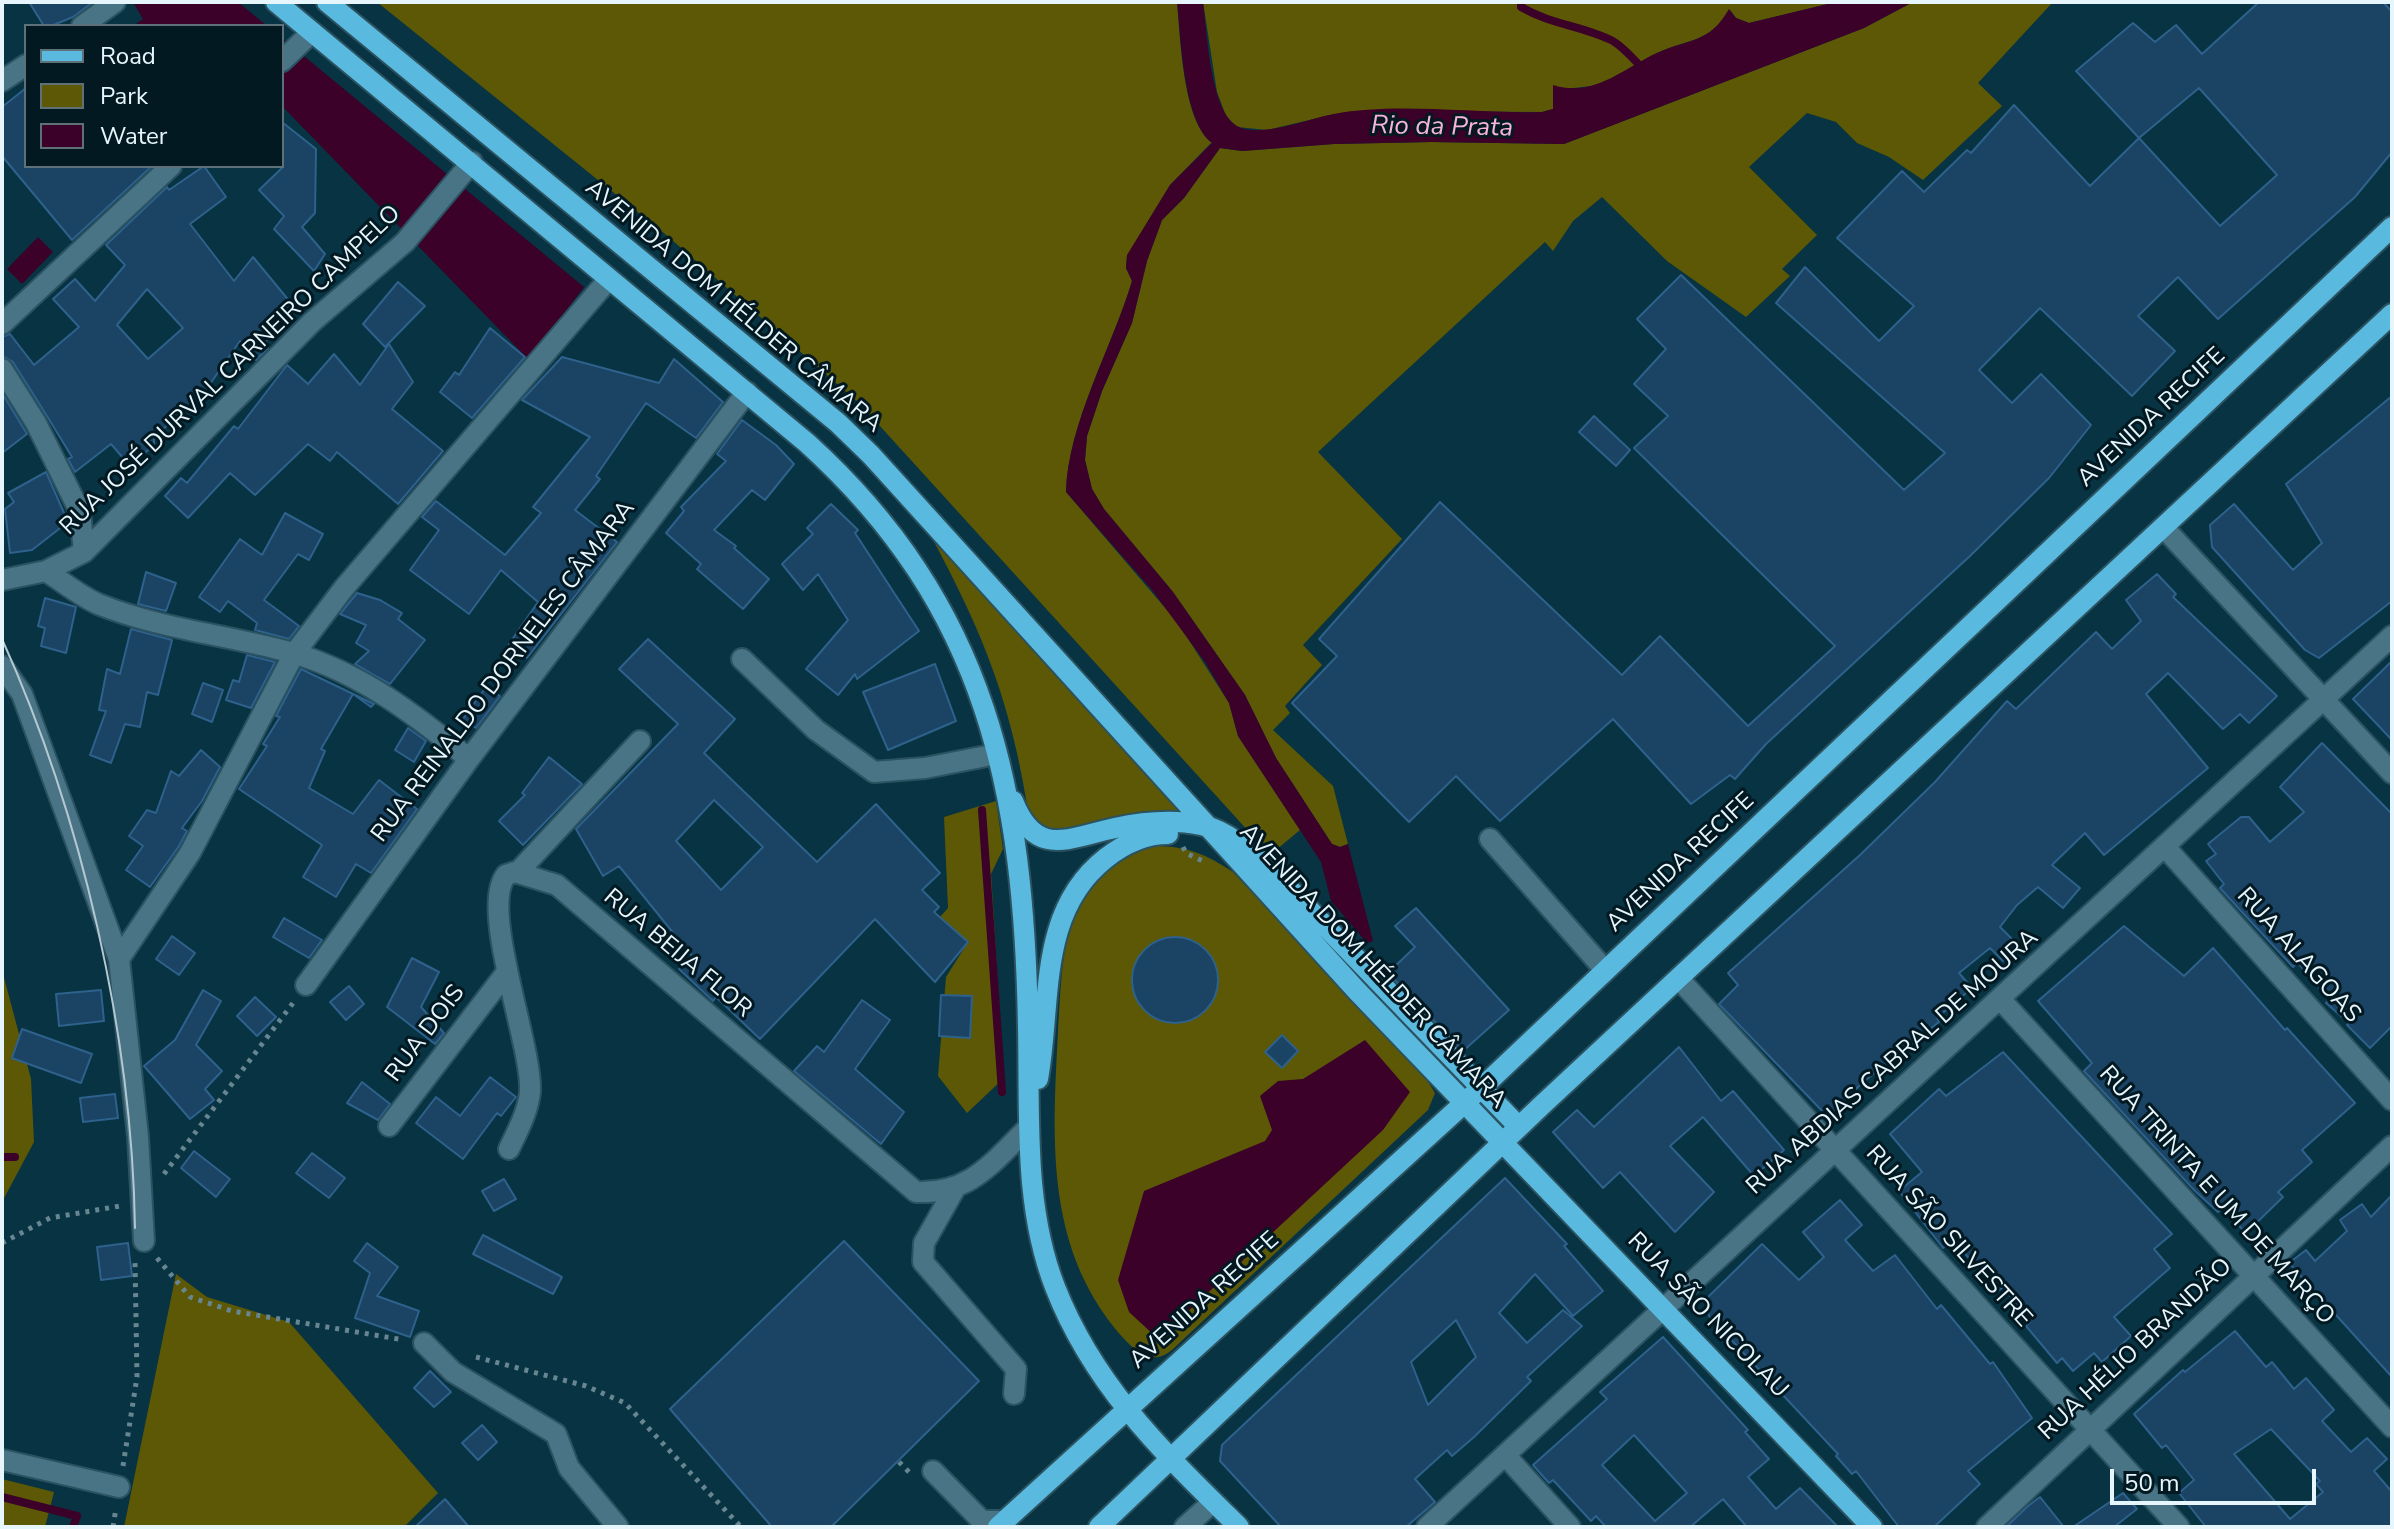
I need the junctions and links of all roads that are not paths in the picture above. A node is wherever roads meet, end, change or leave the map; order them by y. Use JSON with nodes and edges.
{"nodes":[{"id":1,"x":276,"y":2,"type":"edge"},
{"id":2,"x":327,"y":2,"type":"edge"},
{"id":3,"x":111,"y":5,"type":"edge"},
{"id":4,"x":85,"y":24,"type":"edge"},
{"id":5,"x":306,"y":39,"type":"junction"},
{"id":6,"x":284,"y":59,"type":"edge"},
{"id":7,"x":24,"y":66,"type":"edge"},
{"id":8,"x":2,"y":81,"type":"edge"},
{"id":9,"x":169,"y":168,"type":"edge"},
{"id":10,"x":467,"y":170,"type":"junction"},
{"id":11,"x":2392,"y":227,"type":"edge"},
{"id":12,"x":608,"y":280,"type":"junction"},
{"id":13,"x":2392,"y":314,"type":"edge"},
{"id":14,"x":2,"y":324,"type":"edge"},
{"id":15,"x":2,"y":369,"type":"edge"},
{"id":16,"x":747,"y":392,"type":"junction"},
{"id":17,"x":2164,"y":528,"type":"junction"},
{"id":18,"x":84,"y":552,"type":"junction"},
{"id":19,"x":46,"y":571,"type":"junction"},
{"id":20,"x":2,"y":580,"type":"edge"},
{"id":21,"x":2392,"y":636,"type":"edge"},
{"id":22,"x":294,"y":654,"type":"junction"},
{"id":23,"x":742,"y":659,"type":"dead end"},
{"id":24,"x":2,"y":666,"type":"edge"},
{"id":25,"x":2326,"y":700,"type":"junction"},
{"id":26,"x":640,"y":741,"type":"dead end"},
{"id":27,"x":997,"y":754,"type":"junction"},
{"id":28,"x":469,"y":759,"type":"junction"},
{"id":29,"x":2392,"y":773,"type":"edge"},
{"id":30,"x":1001,"y":775,"type":"junction"},
{"id":31,"x":1204,"y":825,"type":"junction"},
{"id":32,"x":1490,"y":839,"type":"dead end"},
{"id":33,"x":1222,"y":846,"type":"junction"},
{"id":34,"x":2165,"y":847,"type":"junction"},
{"id":35,"x":517,"y":873,"type":"junction"},
{"id":36,"x":119,"y":959,"type":"junction"},
{"id":37,"x":1605,"y":970,"type":"junction"},
{"id":38,"x":506,"y":973,"type":"junction"},
{"id":39,"x":1680,"y":980,"type":"junction"},
{"id":40,"x":306,"y":985,"type":"road end"},
{"id":41,"x":2001,"y":1000,"type":"junction"},
{"id":42,"x":1481,"y":1088,"type":"junction"},
{"id":43,"x":2392,"y":1100,"type":"edge"},
{"id":44,"x":1464,"y":1104,"type":"junction"},
{"id":45,"x":389,"y":1126,"type":"dead end"},
{"id":46,"x":1029,"y":1127,"type":"junction"},
{"id":47,"x":1519,"y":1127,"type":"junction"},
{"id":48,"x":1503,"y":1143,"type":"junction"},
{"id":49,"x":2392,"y":1146,"type":"edge"},
{"id":50,"x":509,"y":1149,"type":"dead end"},
{"id":51,"x":1834,"y":1151,"type":"junction"},
{"id":52,"x":954,"y":1190,"type":"junction"},
{"id":53,"x":140,"y":1249,"type":"road end"},
{"id":54,"x":2252,"y":1276,"type":"junction"},
{"id":55,"x":1664,"y":1307,"type":"junction"},
{"id":56,"x":424,"y":1343,"type":"road end"},
{"id":57,"x":1014,"y":1394,"type":"dead end"},
{"id":58,"x":1125,"y":1408,"type":"junction"},
{"id":59,"x":2392,"y":1427,"type":"edge"},
{"id":60,"x":2089,"y":1429,"type":"junction"},
{"id":61,"x":1505,"y":1455,"type":"junction"},
{"id":62,"x":1170,"y":1458,"type":"junction"},
{"id":63,"x":2,"y":1460,"type":"edge"},
{"id":64,"x":933,"y":1471,"type":"dead end"},
{"id":65,"x":119,"y":1487,"type":"road end"},
{"id":66,"x":1213,"y":1502,"type":"junction"},
{"id":67,"x":1001,"y":1524,"type":"edge"},
{"id":68,"x":618,"y":1527,"type":"edge"},
{"id":69,"x":1099,"y":1527,"type":"edge"},
{"id":70,"x":1185,"y":1527,"type":"edge"},
{"id":71,"x":1239,"y":1527,"type":"edge"},
{"id":72,"x":1427,"y":1527,"type":"edge"},
{"id":73,"x":1570,"y":1527,"type":"edge"},
{"id":74,"x":1872,"y":1527,"type":"edge"},
{"id":75,"x":1987,"y":1527,"type":"edge"},
{"id":76,"x":2179,"y":1527,"type":"edge"}],
"edges":[{"from":1,"to":5,"type":"main road","name":"AVENIDA DOM HÉLDER CÂMARA"},
{"from":2,"to":31,"type":"main road","name":"AVENIDA DOM HÉLDER CÂMARA"},
{"from":3,"to":4,"type":"street"},
{"from":5,"to":6,"type":"street"},
{"from":5,"to":10,"type":"main road","name":"AVENIDA DOM HÉLDER CÂMARA"},
{"from":7,"to":8,"type":"street"},
{"from":9,"to":14,"type":"street"},
{"from":10,"to":12,"type":"main road","name":"AVENIDA DOM HÉLDER CÂMARA"},
{"from":10,"to":18,"type":"street","name":"RUA JOSÉ DURVAL CARNEIRO CAMPELO"},
{"from":11,"to":37,"type":"main road","name":"AVENIDA RECIFE"},
{"from":12,"to":16,"type":"main road","name":"AVENIDA DOM HÉLDER CÂMARA"},
{"from":12,"to":22,"type":"street"},
{"from":13,"to":17,"type":"main road"},
{"from":15,"to":18,"type":"street"},
{"from":16,"to":27,"type":"main road","name":"AVENIDA DOM HÉLDER CÂMARA"},
{"from":16,"to":28,"type":"street","name":"RUA REINALDO DORNELES CÂMARA"},
{"from":17,"to":25,"type":"street"},
{"from":17,"to":39,"type":"main road"},
{"from":18,"to":19,"type":"street","name":"RUA JOSÉ DURVAL CARNEIRO CAMPELO"},
{"from":19,"to":20,"type":"street","name":"RUA JOSÉ DURVAL CARNEIRO CAMPELO"},
{"from":19,"to":22,"type":"street"},
{"from":21,"to":25,"type":"street","name":"RUA ABDIAS CABRAL DE MOURA"},
{"from":22,"to":28,"type":"street"},
{"from":22,"to":36,"type":"street"},
{"from":23,"to":27,"type":"street"},
{"from":24,"to":36,"type":"street"},
{"from":25,"to":29,"type":"street"},
{"from":25,"to":34,"type":"street","name":"RUA ABDIAS CABRAL DE MOURA"},
{"from":26,"to":35,"type":"street"},
{"from":27,"to":30,"type":"main road","name":"AVENIDA DOM HÉLDER CÂMARA"},
{"from":28,"to":40,"type":"street","name":"RUA REINALDO DORNELES CÂMARA"},
{"from":30,"to":31,"type":"main road","name":"AVENIDA DOM HÉLDER CÂMARA"},
{"from":30,"to":46,"type":"main road","name":"AVENIDA DOM HÉLDER CÂMARA"},
{"from":31,"to":33,"type":"main road","name":"AVENIDA DOM HÉLDER CÂMARA"},
{"from":31,"to":42,"type":"main road","name":"AVENIDA DOM HÉLDER CÂMARA"},
{"from":32,"to":37,"type":"street"},
{"from":33,"to":44,"type":"main road","name":"AVENIDA DOM HÉLDER CÂMARA"},
{"from":33,"to":46,"type":"main road"},
{"from":34,"to":41,"type":"street","name":"RUA ABDIAS CABRAL DE MOURA"},
{"from":34,"to":43,"type":"street","name":"RUA ALAGOAS"},
{"from":35,"to":38,"type":"street"},
{"from":35,"to":52,"type":"street","name":"RUA BEIJA FLOR"},
{"from":36,"to":53,"type":"street"},
{"from":37,"to":42,"type":"main road","name":"AVENIDA RECIFE"},
{"from":38,"to":45,"type":"street","name":"RUA DOIS"},
{"from":38,"to":50,"type":"street"},
{"from":39,"to":47,"type":"main road"},
{"from":39,"to":51,"type":"street","name":"RUA SÃO SILVESTRE"},
{"from":41,"to":51,"type":"street","name":"RUA ABDIAS CABRAL DE MOURA"},
{"from":41,"to":54,"type":"street","name":"RUA TRINTA E UM DE MARÇO"},
{"from":42,"to":44,"type":"main road","name":"AVENIDA RECIFE"},
{"from":42,"to":47,"type":"main road","name":"AVENIDA DOM HÉLDER CÂMARA"},
{"from":44,"to":48,"type":"main road","name":"AVENIDA DOM HÉLDER CÂMARA"},
{"from":44,"to":58,"type":"main road","name":"AVENIDA RECIFE"},
{"from":46,"to":52,"type":"street"},
{"from":46,"to":58,"type":"main road","name":"AVENIDA DOM HÉLDER CÂMARA"},
{"from":47,"to":48,"type":"main road"},
{"from":48,"to":55,"type":"main road","name":"RUA SÃO NICOLAU"},
{"from":48,"to":62,"type":"main road"},
{"from":49,"to":54,"type":"street","name":"RUA HÉLIO BRANDÃO"},
{"from":51,"to":55,"type":"street","name":"RUA ABDIAS CABRAL DE MOURA"},
{"from":51,"to":60,"type":"street","name":"RUA SÃO SILVESTRE"},
{"from":52,"to":57,"type":"street"},
{"from":54,"to":59,"type":"street","name":"RUA TRINTA E UM DE MARÇO"},
{"from":54,"to":60,"type":"street","name":"RUA HÉLIO BRANDÃO"},
{"from":55,"to":61,"type":"street","name":"RUA ABDIAS CABRAL DE MOURA"},
{"from":55,"to":74,"type":"main road","name":"RUA SÃO NICOLAU"},
{"from":56,"to":68,"type":"street"},
{"from":58,"to":62,"type":"main road","name":"AVENIDA DOM HÉLDER CÂMARA"},
{"from":58,"to":67,"type":"main road","name":"AVENIDA RECIFE"},
{"from":60,"to":75,"type":"street","name":"RUA HÉLIO BRANDÃO"},
{"from":60,"to":76,"type":"street","name":"RUA SÃO SILVESTRE"},
{"from":61,"to":72,"type":"street","name":"RUA ABDIAS CABRAL DE MOURA"},
{"from":61,"to":73,"type":"street"},
{"from":62,"to":66,"type":"main road","name":"AVENIDA DOM HÉLDER CÂMARA"},
{"from":62,"to":69,"type":"main road"},
{"from":63,"to":65,"type":"street"},
{"from":64,"to":67,"type":"street"},
{"from":66,"to":70,"type":"street"},
{"from":66,"to":71,"type":"main road","name":"AVENIDA DOM HÉLDER CÂMARA"}]}
